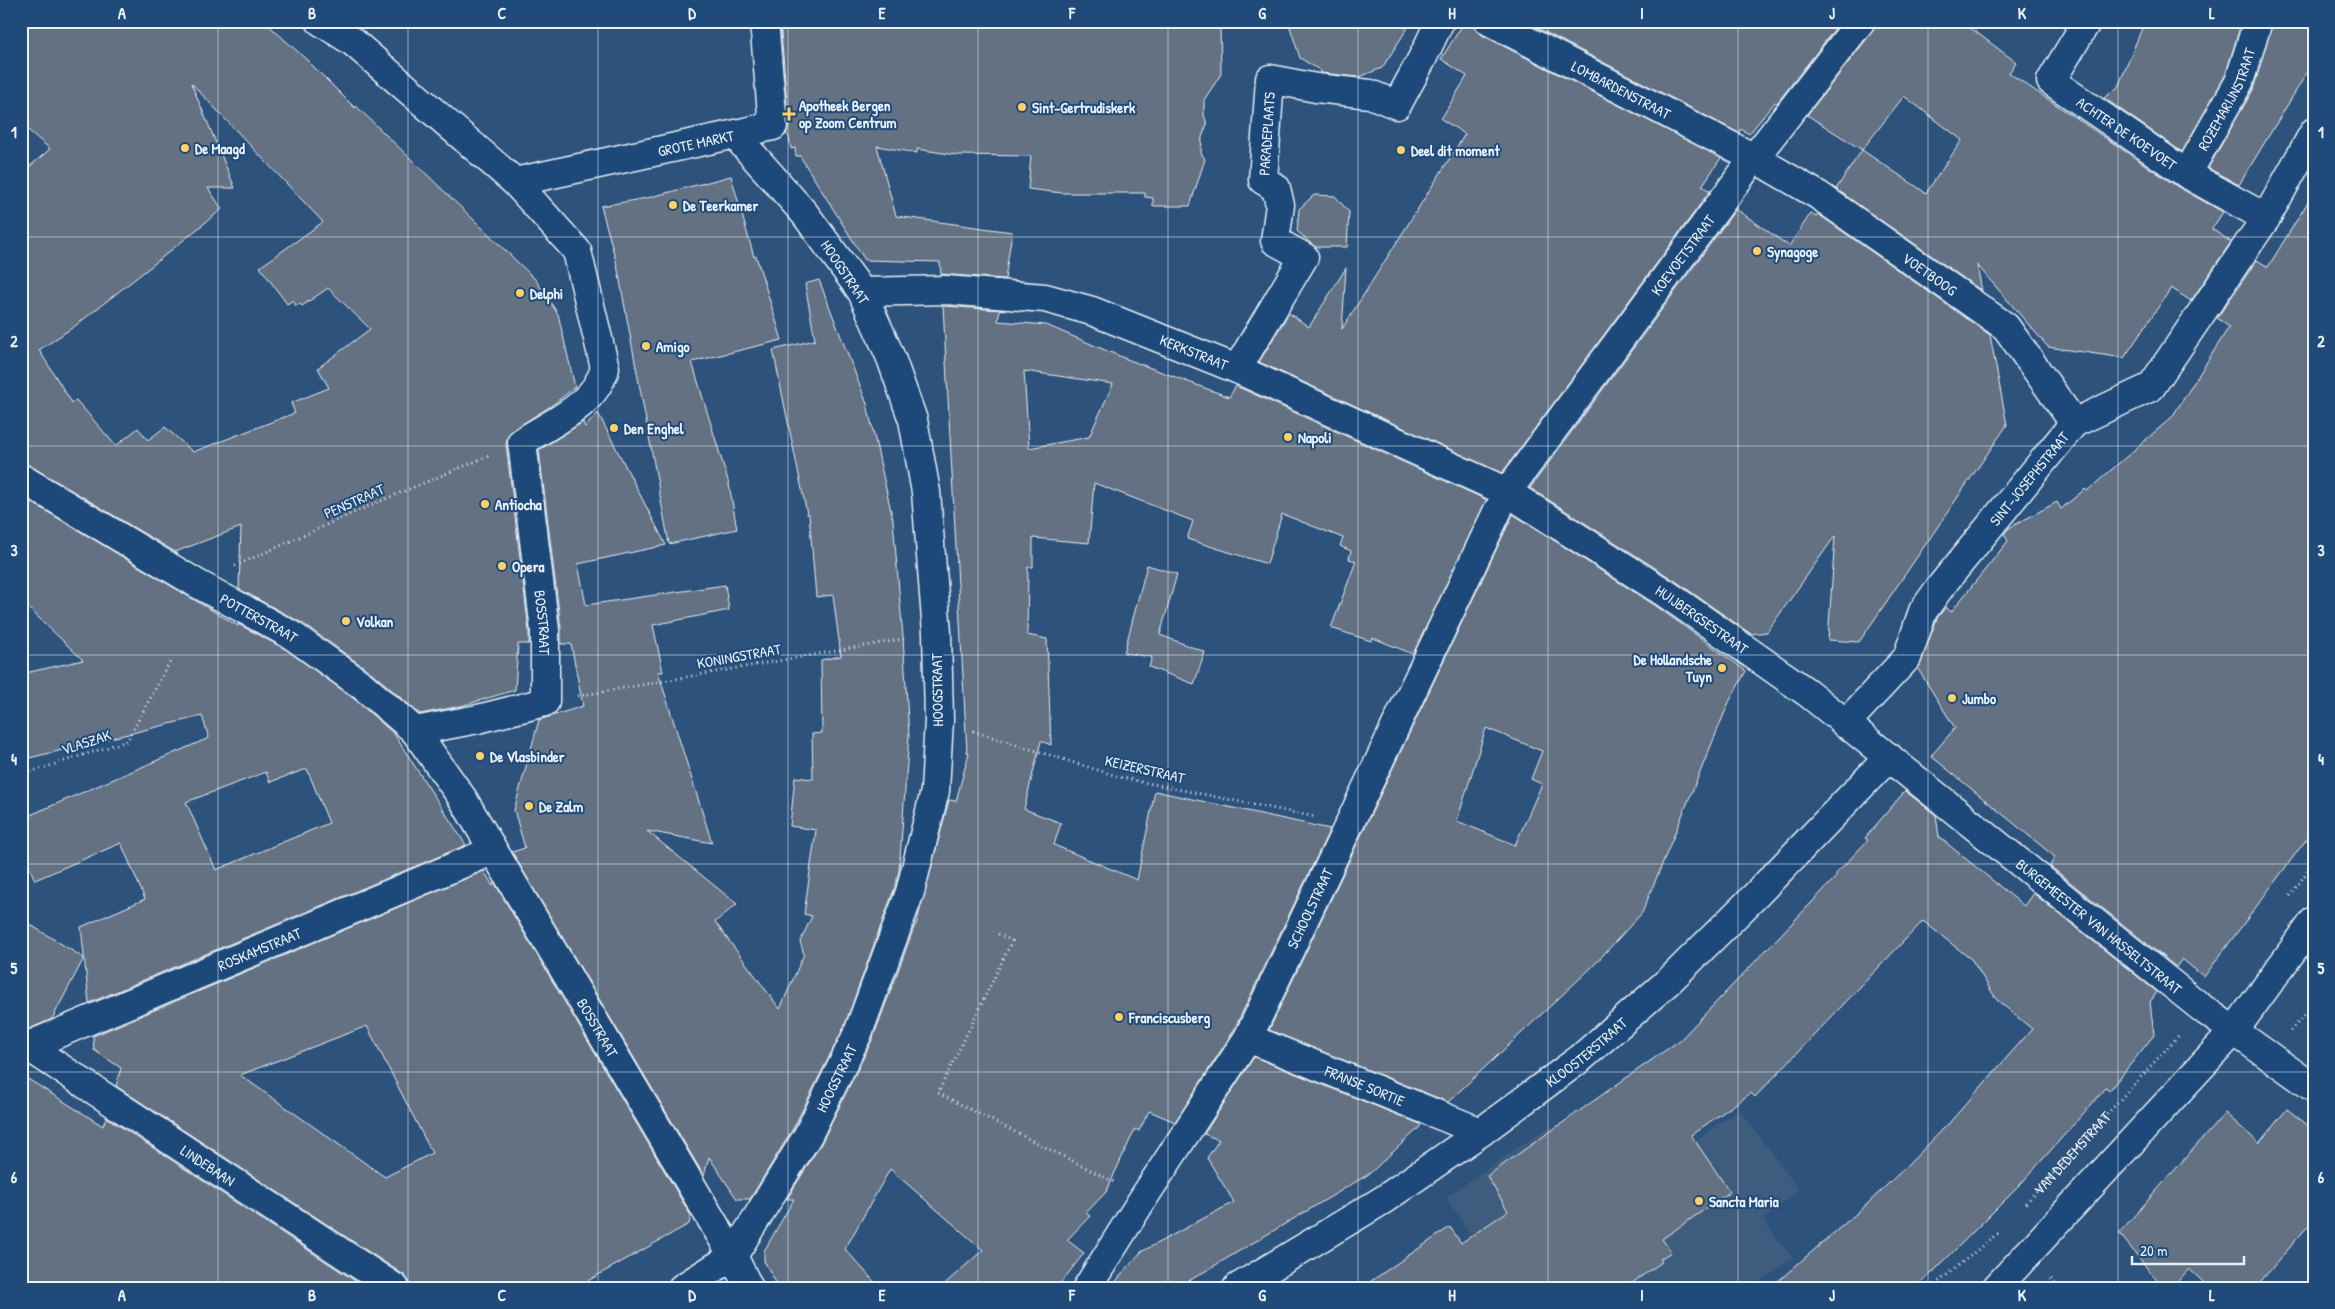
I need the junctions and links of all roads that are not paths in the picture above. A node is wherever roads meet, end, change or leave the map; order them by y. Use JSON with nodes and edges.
{"nodes":[{"id":1,"x":320,"y":21,"type":"edge"},
{"id":2,"x":764,"y":21,"type":"edge"},
{"id":3,"x":1440,"y":21,"type":"edge"},
{"id":4,"x":1489,"y":21,"type":"edge"},
{"id":5,"x":1861,"y":21,"type":"edge"},
{"id":6,"x":2087,"y":21,"type":"edge"},
{"id":7,"x":2258,"y":21,"type":"edge"},
{"id":8,"x":2314,"y":132,"type":"edge"},
{"id":9,"x":736,"y":135,"type":"junction"},
{"id":10,"x":1754,"y":158,"type":"junction"},
{"id":11,"x":2187,"y":174,"type":"junction"},
{"id":12,"x":515,"y":182,"type":"junction"},
{"id":13,"x":2266,"y":218,"type":"junction"},
{"id":14,"x":862,"y":292,"type":"junction"},
{"id":15,"x":1237,"y":370,"type":"junction"},
{"id":16,"x":2074,"y":423,"type":"junction"},
{"id":17,"x":21,"y":478,"type":"edge"},
{"id":18,"x":1503,"y":501,"type":"junction"},
{"id":19,"x":1846,"y":724,"type":"junction"},
{"id":20,"x":415,"y":731,"type":"junction"},
{"id":21,"x":1888,"y":757,"type":"junction"},
{"id":22,"x":463,"y":799,"type":"joint"},
{"id":23,"x":492,"y":851,"type":"junction"},
{"id":24,"x":2314,"y":921,"type":"edge"},
{"id":25,"x":2234,"y":1031,"type":"junction"},
{"id":26,"x":1248,"y":1038,"type":"junction"},
{"id":27,"x":25,"y":1044,"type":"edge"},
{"id":28,"x":2314,"y":1088,"type":"edge"},
{"id":29,"x":1481,"y":1132,"type":"junction"},
{"id":30,"x":733,"y":1256,"type":"junction"},
{"id":31,"x":395,"y":1288,"type":"edge"},
{"id":32,"x":682,"y":1288,"type":"edge"},
{"id":33,"x":749,"y":1288,"type":"edge"},
{"id":34,"x":1087,"y":1288,"type":"edge"},
{"id":35,"x":1236,"y":1288,"type":"edge"},
{"id":36,"x":1996,"y":1288,"type":"edge"}],
"edges":[{"from":1,"to":12,"type":"street"},
{"from":2,"to":9,"type":"street","name":"GROTE MARKT"},
{"from":3,"to":15,"type":"street","name":"PARADEPLAATS"},
{"from":4,"to":10,"type":"street","name":"LOMBARDENSTRAAT"},
{"from":5,"to":10,"type":"street","name":"KOEVOETSTRAAT"},
{"from":6,"to":11,"type":"street","name":"ACHTER DE KOEVOET"},
{"from":7,"to":11,"type":"street","name":"ROZEMARIJNSTRAAT"},
{"from":8,"to":13,"type":"street","name":"SINT-JOSEPHSTRAAT"},
{"from":9,"to":12,"type":"street","name":"GROTE MARKT"},
{"from":9,"to":14,"type":"street","name":"HOOGSTRAAT"},
{"from":10,"to":16,"type":"street","name":"VOETBOOG"},
{"from":10,"to":18,"type":"street","name":"KOEVOETSTRAAT"},
{"from":11,"to":13,"type":"street","name":"ACHTER DE KOEVOET"},
{"from":12,"to":20,"type":"street","name":"BOSSTRAAT"},
{"from":13,"to":16,"type":"street","name":"SINT-JOSEPHSTRAAT"},
{"from":14,"to":15,"type":"street","name":"KERKSTRAAT"},
{"from":14,"to":30,"type":"street","name":"HOOGSTRAAT"},
{"from":15,"to":18,"type":"street","name":"KERKSTRAAT"},
{"from":16,"to":19,"type":"street","name":"SINT-JOSEPHSTRAAT"},
{"from":17,"to":20,"type":"street","name":"POTTERSTRAAT"},
{"from":18,"to":19,"type":"street","name":"HUIJBERGSESTRAAT"},
{"from":18,"to":26,"type":"street","name":"SCHOOLSTRAAT"},
{"from":19,"to":21,"type":"street","name":"HUIJBERGSESTRAAT"},
{"from":20,"to":22,"type":"street","name":"POTTERSTRAAT"},
{"from":21,"to":25,"type":"street","name":"BURGEMEESTER VAN HASSELTSTRAAT"},
{"from":21,"to":29,"type":"street","name":"KLOOSTERSTRAAT"},
{"from":22,"to":23,"type":"street","name":"BOSSTRAAT"},
{"from":23,"to":27,"type":"street","name":"ROSKAMSTRAAT"},
{"from":23,"to":30,"type":"street","name":"BOSSTRAAT"},
{"from":24,"to":25,"type":"street"},
{"from":25,"to":28,"type":"street","name":"BURGEMEESTER VAN HASSELTSTRAAT"},
{"from":25,"to":36,"type":"street"},
{"from":26,"to":29,"type":"street","name":"FRANSE SORTIE"},
{"from":26,"to":34,"type":"street","name":"SCHOOLSTRAAT"},
{"from":27,"to":31,"type":"street","name":"LINDEBAAN"},
{"from":29,"to":35,"type":"street","name":"KLOOSTERSTRAAT"},
{"from":30,"to":32,"type":"street"},
{"from":30,"to":33,"type":"street","name":"BOSSTRAAT"}]}
